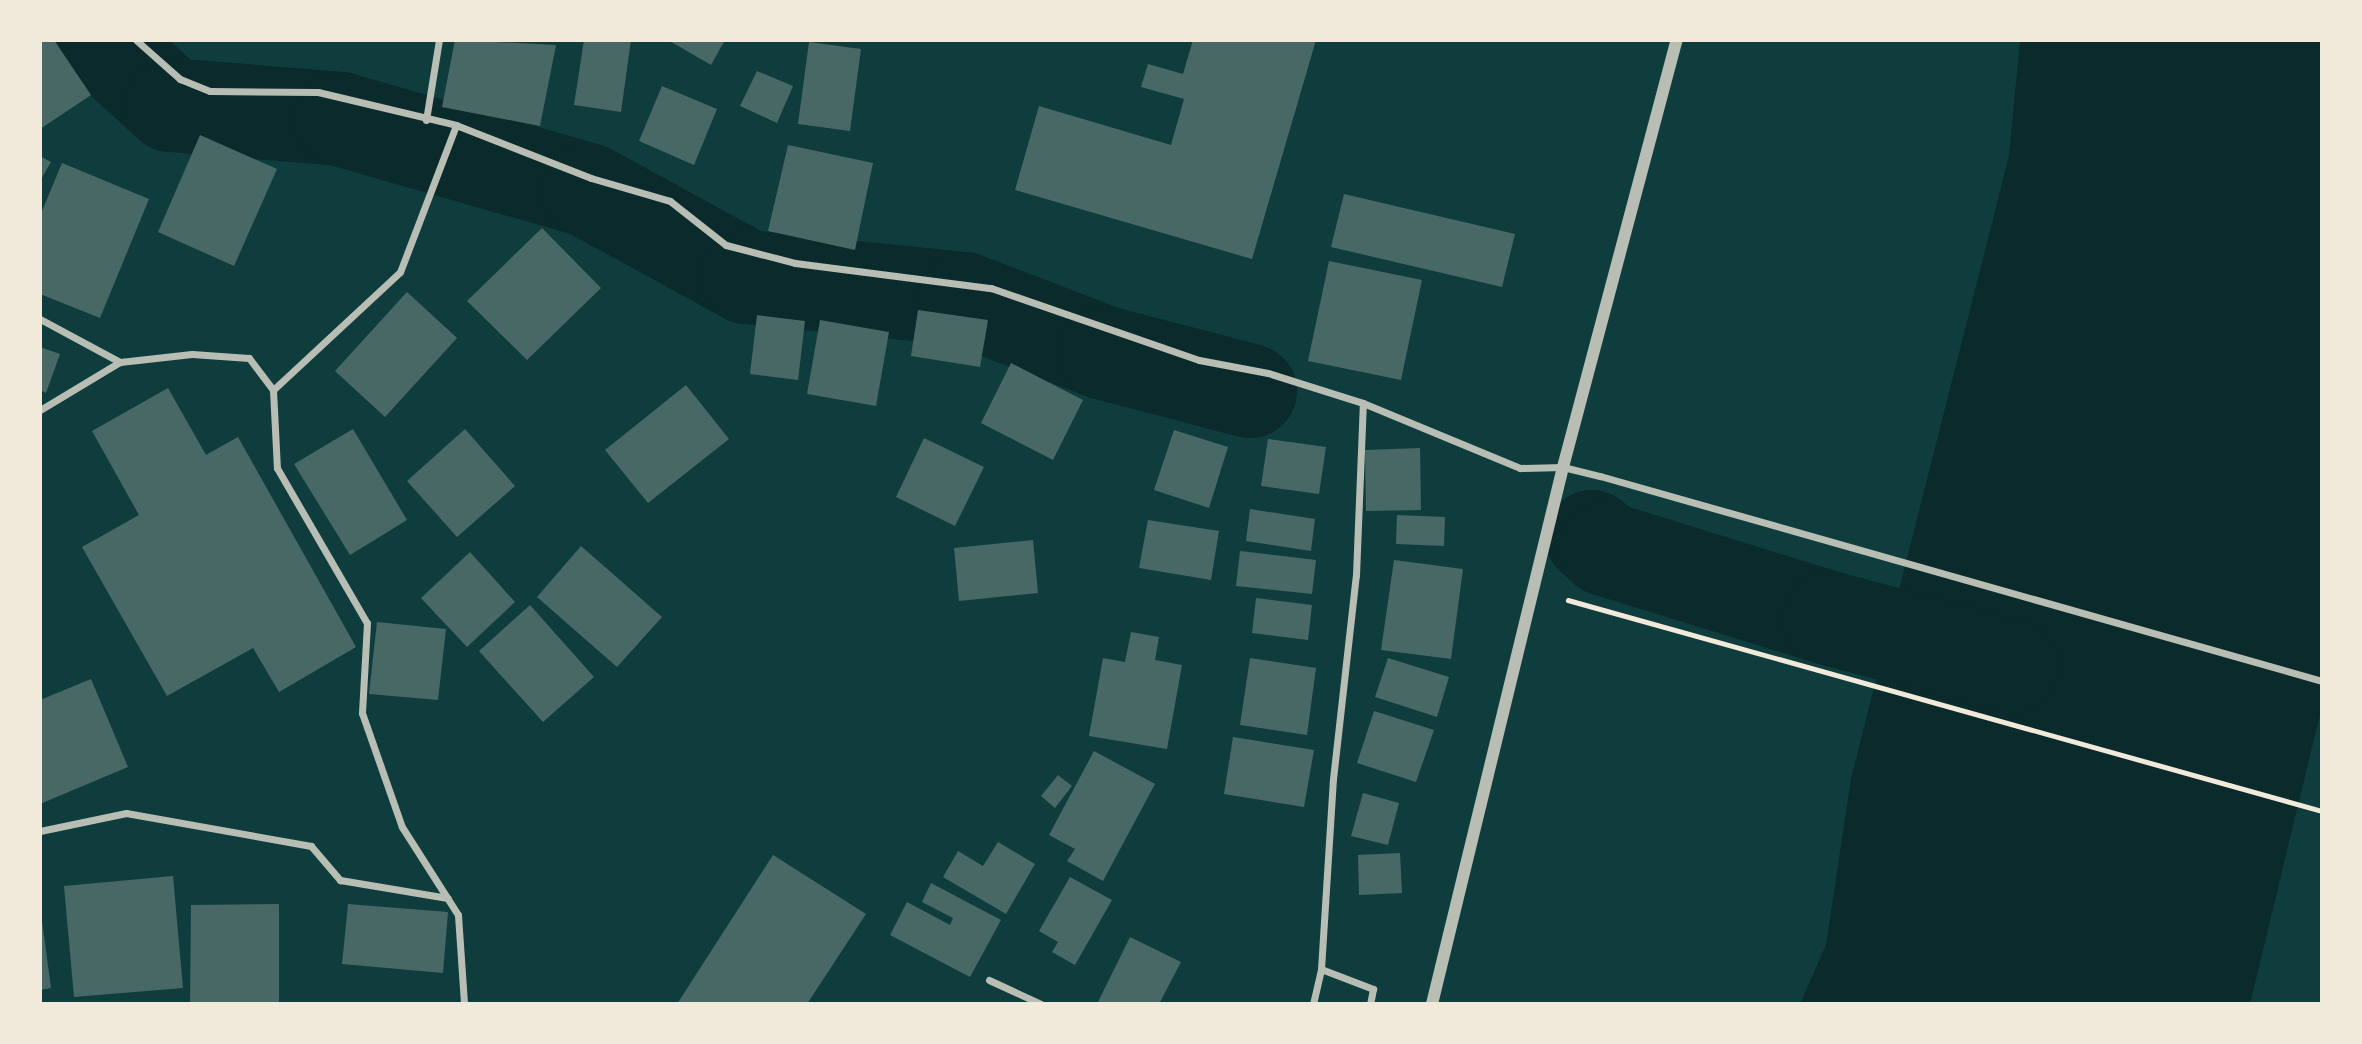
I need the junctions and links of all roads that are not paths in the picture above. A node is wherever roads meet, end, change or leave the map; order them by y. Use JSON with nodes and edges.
{"nodes":[{"id":1,"x":136,"y":40,"type":"edge"},
{"id":2,"x":439,"y":40,"type":"edge"},
{"id":3,"x":1677,"y":40,"type":"edge"},
{"id":4,"x":426,"y":120,"type":"junction"},
{"id":5,"x":456,"y":125,"type":"junction"},
{"id":6,"x":40,"y":319,"type":"edge"},
{"id":7,"x":120,"y":362,"type":"junction"},
{"id":8,"x":273,"y":390,"type":"junction"},
{"id":9,"x":1363,"y":403,"type":"junction"},
{"id":10,"x":40,"y":410,"type":"edge"},
{"id":11,"x":1563,"y":467,"type":"junction"},
{"id":12,"x":2322,"y":681,"type":"edge"},
{"id":13,"x":40,"y":831,"type":"edge"},
{"id":14,"x":447,"y":898,"type":"junction"},
{"id":15,"x":1321,"y":969,"type":"junction"},
{"id":16,"x":989,"y":980,"type":"dead end"},
{"id":17,"x":464,"y":1004,"type":"edge"},
{"id":18,"x":1041,"y":1004,"type":"edge"},
{"id":19,"x":1313,"y":1004,"type":"edge"},
{"id":20,"x":1370,"y":1004,"type":"edge"},
{"id":21,"x":1432,"y":1004,"type":"edge"}],
"edges":[{"from":1,"to":4,"type":"street"},
{"from":2,"to":4,"type":"street"},
{"from":3,"to":11,"type":"street"},
{"from":4,"to":5,"type":"street"},
{"from":5,"to":8,"type":"street"},
{"from":5,"to":9,"type":"street"},
{"from":6,"to":7,"type":"street"},
{"from":7,"to":8,"type":"street"},
{"from":7,"to":10,"type":"street"},
{"from":8,"to":14,"type":"street"},
{"from":9,"to":11,"type":"street"},
{"from":9,"to":15,"type":"street"},
{"from":11,"to":12,"type":"street"},
{"from":11,"to":21,"type":"street"},
{"from":13,"to":14,"type":"street"},
{"from":14,"to":17,"type":"street"},
{"from":15,"to":19,"type":"street"},
{"from":15,"to":20,"type":"street"},
{"from":16,"to":18,"type":"street"}]}
